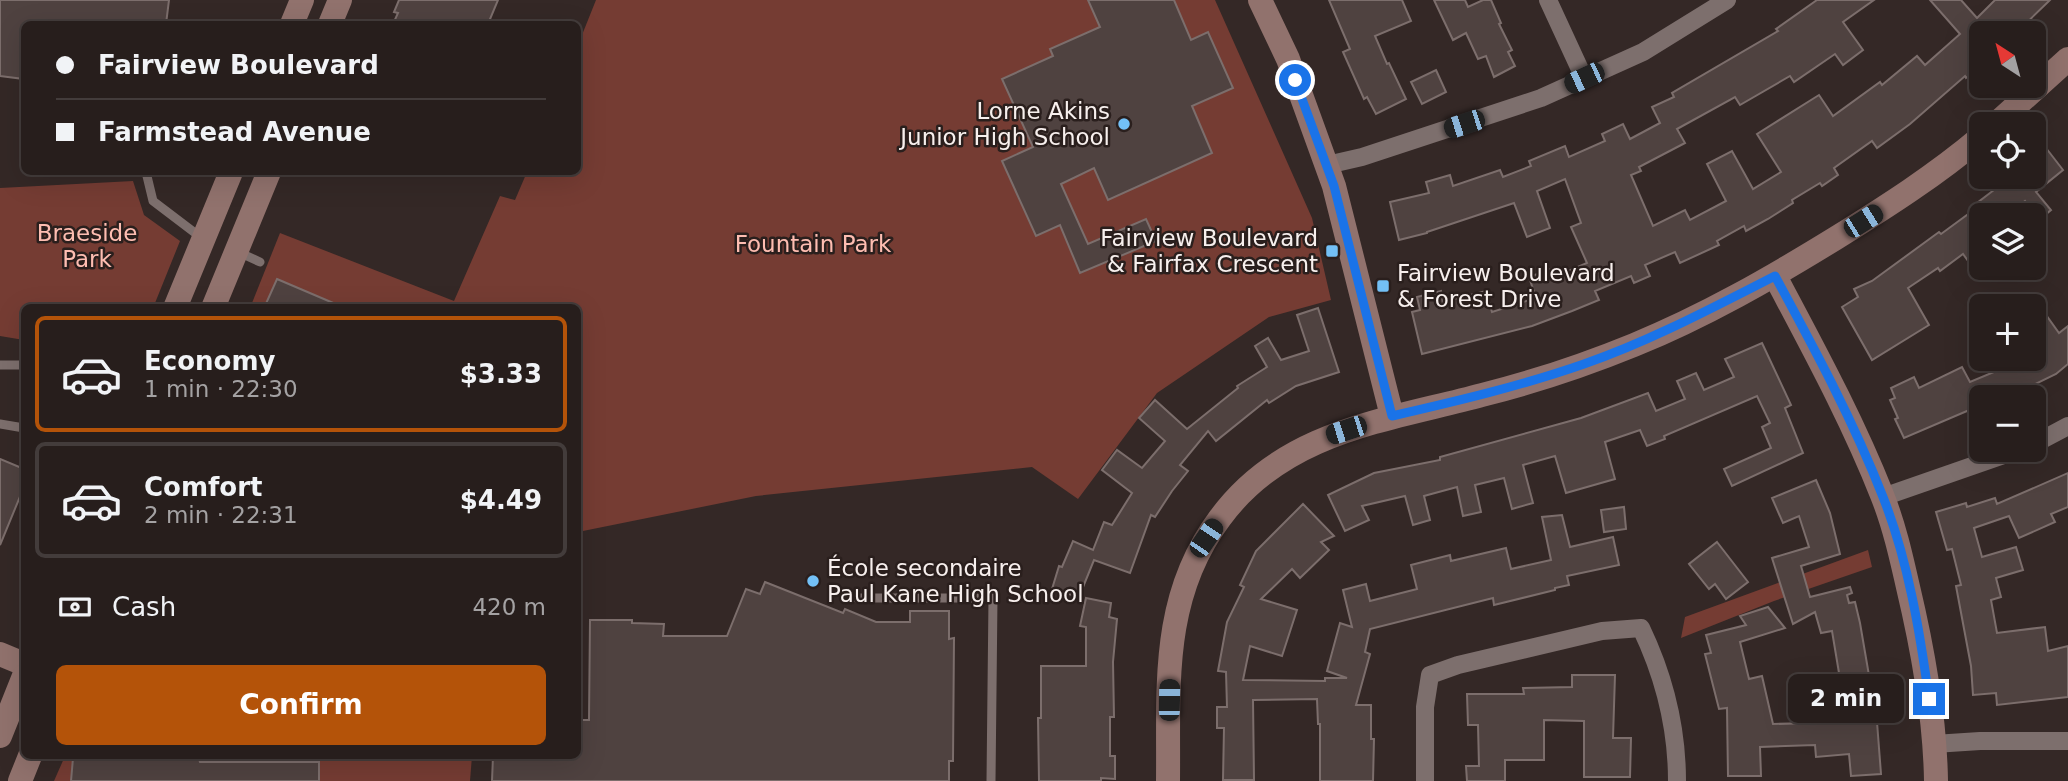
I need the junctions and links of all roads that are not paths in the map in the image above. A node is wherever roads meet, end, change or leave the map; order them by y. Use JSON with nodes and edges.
{"nodes":[{"id":1,"x":302,"y":0,"type":"edge"},
{"id":2,"x":340,"y":0,"type":"edge"},
{"id":3,"x":1260,"y":0,"type":"edge"},
{"id":4,"x":1548,"y":0,"type":"edge"},
{"id":5,"x":1727,"y":0,"type":"edge"},
{"id":6,"x":293,"y":21,"type":"edge"},
{"id":7,"x":331,"y":21,"type":"edge"},
{"id":8,"x":2068,"y":59,"type":"edge"},
{"id":9,"x":1584,"y":78,"type":"junction"},
{"id":10,"x":2009,"y":112,"type":"edge"},
{"id":11,"x":1969,"y":146,"type":"edge"},
{"id":12,"x":1327,"y":165,"type":"junction"},
{"id":13,"x":147,"y":175,"type":"edge"},
{"id":14,"x":230,"y":175,"type":"edge"},
{"id":15,"x":268,"y":175,"type":"edge"},
{"id":16,"x":203,"y":239,"type":"junction"},
{"id":17,"x":236,"y":251,"type":"junction"},
{"id":18,"x":260,"y":262,"type":"dead end"},
{"id":19,"x":1775,"y":276,"type":"junction"},
{"id":20,"x":177,"y":304,"type":"edge"},
{"id":21,"x":215,"y":304,"type":"edge"},
{"id":22,"x":0,"y":365,"type":"edge"},
{"id":23,"x":21,"y":365,"type":"edge"},
{"id":24,"x":1392,"y":416,"type":"junction"},
{"id":25,"x":0,"y":424,"type":"edge"},
{"id":26,"x":2068,"y":426,"type":"edge"},
{"id":27,"x":21,"y":428,"type":"edge"},
{"id":28,"x":2046,"y":438,"type":"edge"},
{"id":29,"x":1984,"y":462,"type":"edge"},
{"id":30,"x":1883,"y":497,"type":"junction"},
{"id":31,"x":857,"y":598,"type":"dead end"},
{"id":32,"x":0,"y":654,"type":"edge"},
{"id":33,"x":21,"y":663,"type":"edge"},
{"id":34,"x":21,"y":684,"type":"edge"},
{"id":35,"x":0,"y":736,"type":"edge"},
{"id":36,"x":2068,"y":741,"type":"edge"},
{"id":37,"x":1934,"y":744,"type":"junction"},
{"id":38,"x":29,"y":759,"type":"edge"},
{"id":39,"x":20,"y":781,"type":"edge"},
{"id":40,"x":991,"y":781,"type":"edge"},
{"id":41,"x":1168,"y":781,"type":"edge"},
{"id":42,"x":1425,"y":781,"type":"edge"},
{"id":43,"x":1677,"y":781,"type":"edge"},
{"id":44,"x":1936,"y":781,"type":"edge"}],
"edges":[{"from":1,"to":6,"type":"street"},
{"from":2,"to":7,"type":"street"},
{"from":3,"to":12,"type":"street"},
{"from":4,"to":9,"type":"street"},
{"from":5,"to":9,"type":"street"},
{"from":8,"to":10,"type":"street"},
{"from":9,"to":12,"type":"street"},
{"from":11,"to":19,"type":"street"},
{"from":12,"to":24,"type":"street"},
{"from":13,"to":16,"type":"lane"},
{"from":14,"to":16,"type":"street"},
{"from":15,"to":17,"type":"street"},
{"from":16,"to":20,"type":"street"},
{"from":17,"to":18,"type":"lane"},
{"from":17,"to":21,"type":"street"},
{"from":19,"to":24,"type":"street"},
{"from":19,"to":30,"type":"street"},
{"from":22,"to":23,"type":"lane"},
{"from":24,"to":41,"type":"street"},
{"from":25,"to":27,"type":"lane"},
{"from":26,"to":28,"type":"street"},
{"from":29,"to":30,"type":"street"},
{"from":30,"to":37,"type":"street"},
{"from":31,"to":40,"type":"lane"},
{"from":32,"to":33,"type":"street"},
{"from":34,"to":35,"type":"street"},
{"from":36,"to":37,"type":"street"},
{"from":37,"to":44,"type":"street"},
{"from":38,"to":39,"type":"street"},
{"from":42,"to":43,"type":"street"}]}
